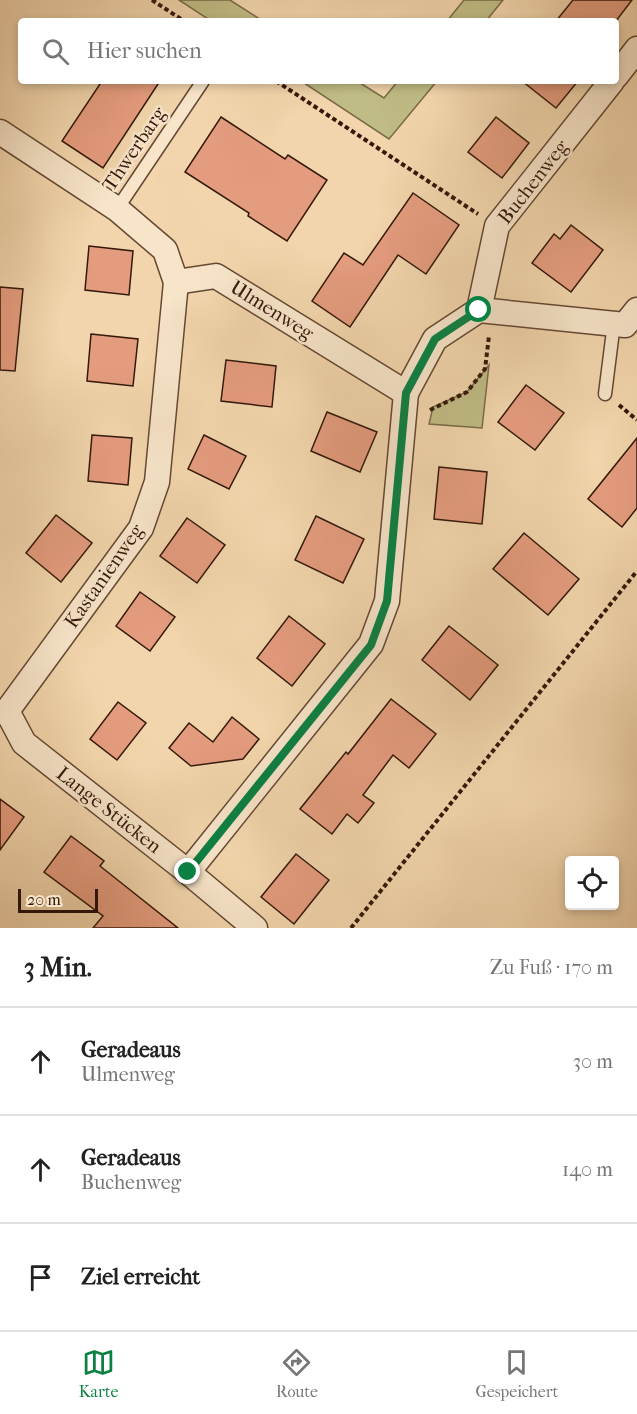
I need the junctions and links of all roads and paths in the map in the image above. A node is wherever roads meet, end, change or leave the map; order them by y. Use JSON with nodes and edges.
{"nodes":[{"id":1,"x":152,"y":0,"type":"edge"},
{"id":2,"x":179,"y":18,"type":"edge"},
{"id":3,"x":637,"y":49,"type":"edge"},
{"id":4,"x":619,"y":72,"type":"edge"},
{"id":5,"x":201,"y":84,"type":"edge"},
{"id":6,"x":281,"y":84,"type":"edge"},
{"id":7,"x":610,"y":84,"type":"edge"},
{"id":8,"x":0,"y":132,"type":"edge"},
{"id":9,"x":117,"y":209,"type":"junction"},
{"id":10,"x":497,"y":226,"type":"junction"},
{"id":11,"x":176,"y":282,"type":"junction"},
{"id":12,"x":637,"y":310,"type":"edge"},
{"id":13,"x":485,"y":311,"type":"junction"},
{"id":14,"x":614,"y":323,"type":"junction"},
{"id":15,"x":406,"y":393,"type":"junction"},
{"id":16,"x":605,"y":394,"type":"dead end"},
{"id":17,"x":402,"y":434,"type":"junction"},
{"id":18,"x":637,"y":571,"type":"edge"},
{"id":19,"x":3,"y":710,"type":"edge"},
{"id":20,"x":188,"y":872,"type":"junction"},
{"id":21,"x":255,"y":928,"type":"edge"},
{"id":22,"x":351,"y":928,"type":"edge"}],
"edges":[{"from":1,"to":2,"type":"path"},
{"from":3,"to":4,"type":"street"},
{"from":5,"to":9,"type":"lane","name":"Thwerbarg"},
{"from":6,"to":10,"type":"path"},
{"from":7,"to":10,"type":"street","name":"Buchenweg"},
{"from":8,"to":9,"type":"street"},
{"from":9,"to":11,"type":"street"},
{"from":10,"to":13,"type":"street","name":"Buchenweg"},
{"from":11,"to":15,"type":"street","name":"Ulmenweg"},
{"from":11,"to":19,"type":"street","name":"Kastanienweg"},
{"from":12,"to":14,"type":"street"},
{"from":13,"to":14,"type":"street"},
{"from":13,"to":15,"type":"street"},
{"from":13,"to":17,"type":"path"},
{"from":14,"to":16,"type":"lane"},
{"from":15,"to":17,"type":"street"},
{"from":17,"to":20,"type":"street"},
{"from":18,"to":22,"type":"path"},
{"from":19,"to":20,"type":"street","name":"Lange Stücken"},
{"from":20,"to":21,"type":"street","name":"Lange Stücken"}]}
